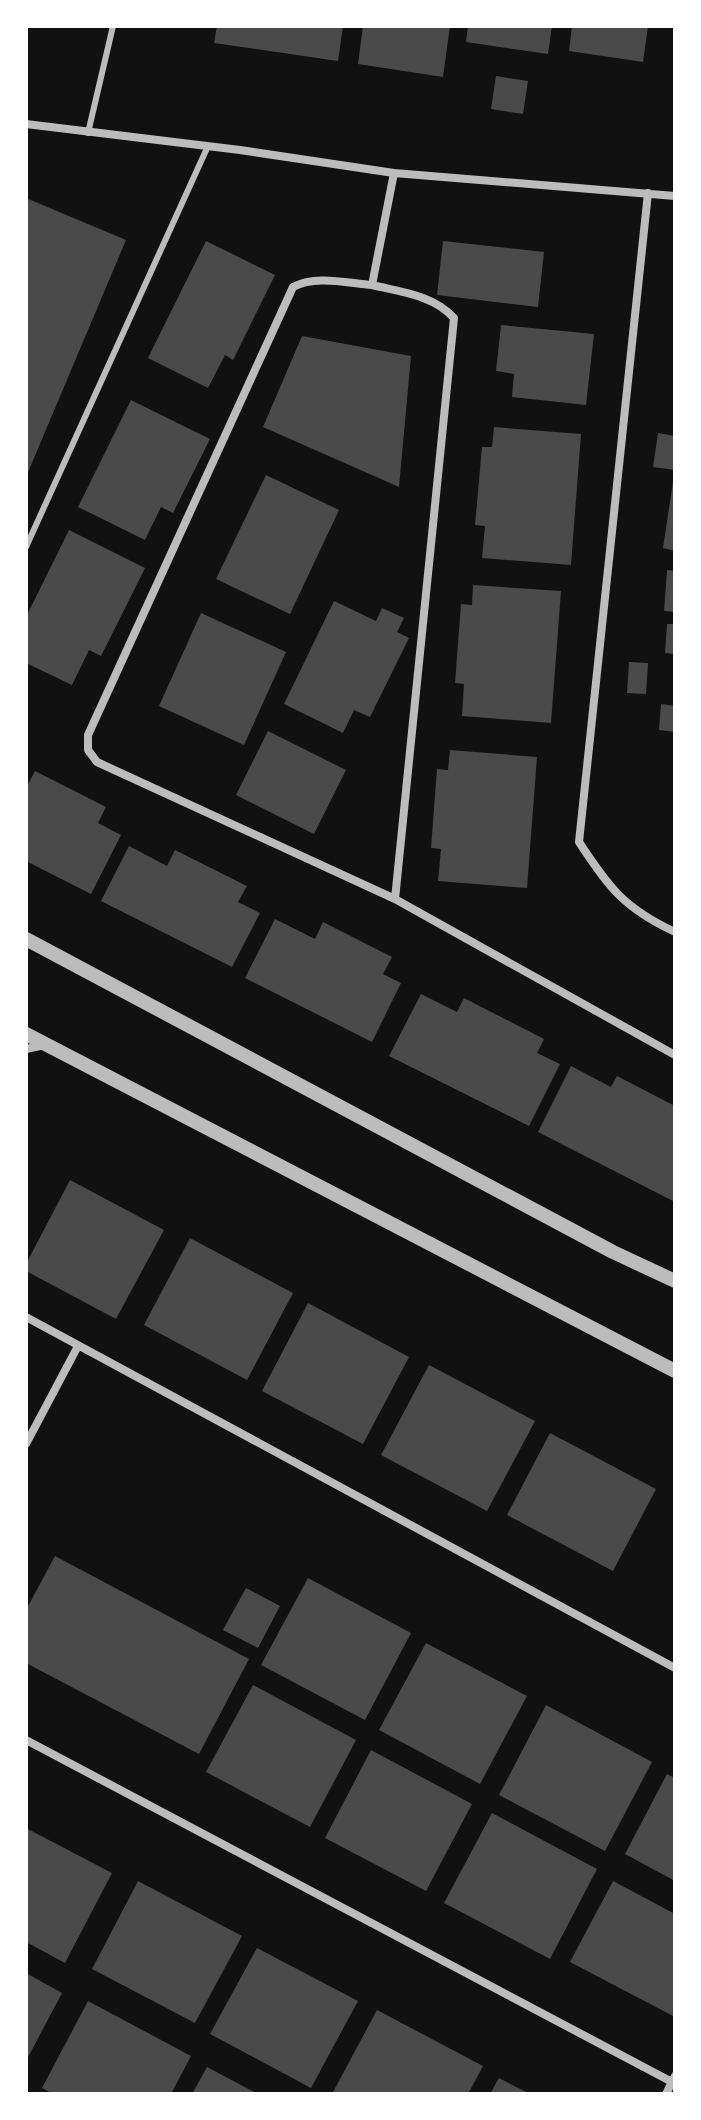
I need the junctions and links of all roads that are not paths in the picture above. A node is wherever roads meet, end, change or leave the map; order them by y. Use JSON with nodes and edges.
{"nodes":[{"id":1,"x":113,"y":26,"type":"edge"},
{"id":2,"x":26,"y":124,"type":"edge"},
{"id":3,"x":88,"y":133,"type":"junction"},
{"id":4,"x":208,"y":146,"type":"junction"},
{"id":5,"x":394,"y":173,"type":"junction"},
{"id":6,"x":648,"y":193,"type":"junction"},
{"id":7,"x":675,"y":196,"type":"edge"},
{"id":8,"x":372,"y":285,"type":"junction"},
{"id":9,"x":26,"y":547,"type":"edge"},
{"id":10,"x":395,"y":899,"type":"junction"},
{"id":11,"x":675,"y":932,"type":"edge"},
{"id":12,"x":26,"y":939,"type":"edge"},
{"id":13,"x":26,"y":1034,"type":"edge"},
{"id":14,"x":46,"y":1045,"type":"junction"},
{"id":15,"x":26,"y":1049,"type":"edge"},
{"id":16,"x":675,"y":1055,"type":"edge"},
{"id":17,"x":675,"y":1281,"type":"edge"},
{"id":18,"x":26,"y":1317,"type":"edge"},
{"id":19,"x":78,"y":1346,"type":"junction"},
{"id":20,"x":675,"y":1371,"type":"edge"},
{"id":21,"x":26,"y":1444,"type":"edge"},
{"id":22,"x":675,"y":1668,"type":"edge"},
{"id":23,"x":26,"y":1740,"type":"edge"},
{"id":24,"x":674,"y":2079,"type":"edge"},
{"id":25,"x":666,"y":2094,"type":"edge"}],
"edges":[{"from":1,"to":3,"type":"lane"},
{"from":2,"to":3,"type":"street"},
{"from":3,"to":4,"type":"street"},
{"from":4,"to":5,"type":"street"},
{"from":4,"to":9,"type":"lane"},
{"from":5,"to":6,"type":"street"},
{"from":5,"to":8,"type":"street"},
{"from":6,"to":7,"type":"street"},
{"from":6,"to":11,"type":"street"},
{"from":8,"to":10,"type":"street"},
{"from":8,"to":10,"type":"street"},
{"from":10,"to":16,"type":"street"},
{"from":12,"to":17,"type":"street"},
{"from":13,"to":14,"type":"street"},
{"from":14,"to":15,"type":"street"},
{"from":14,"to":20,"type":"street"},
{"from":18,"to":19,"type":"street"},
{"from":19,"to":21,"type":"street"},
{"from":19,"to":22,"type":"street"},
{"from":23,"to":24,"type":"street"},
{"from":24,"to":25,"type":"street"}]}
